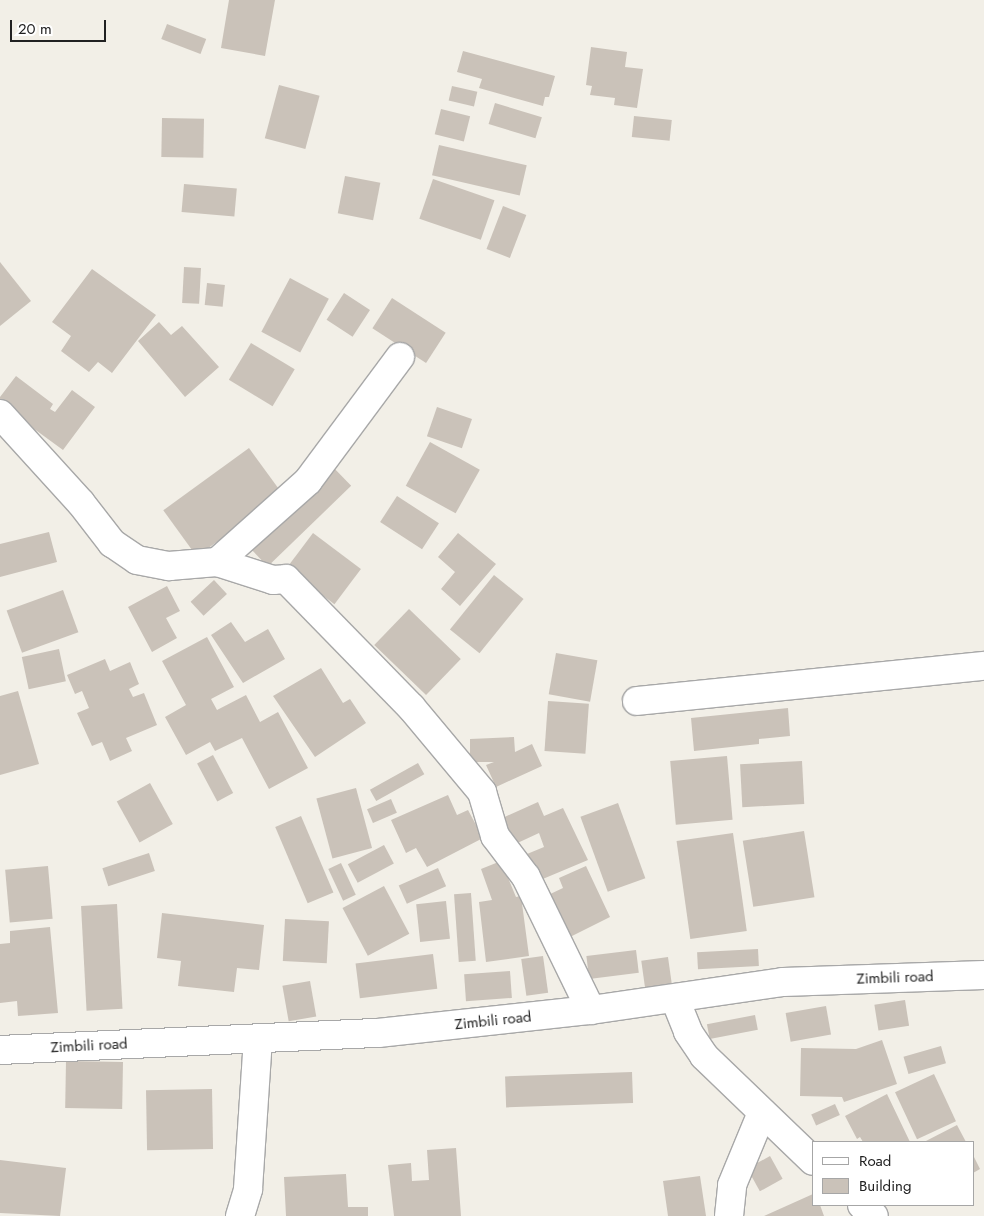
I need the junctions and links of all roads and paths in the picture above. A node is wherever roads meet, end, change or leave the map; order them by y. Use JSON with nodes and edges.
{"nodes":[{"id":1,"x":400,"y":357,"type":"dead end"},
{"id":2,"x":0,"y":414,"type":"edge"},
{"id":3,"x":217,"y":562,"type":"junction"},
{"id":4,"x":984,"y":666,"type":"edge"},
{"id":5,"x":637,"y":701,"type":"dead end"},
{"id":6,"x":984,"y":975,"type":"edge"},
{"id":7,"x":675,"y":998,"type":"junction"},
{"id":8,"x":591,"y":1010,"type":"junction"},
{"id":9,"x":258,"y":1038,"type":"junction"},
{"id":10,"x":0,"y":1050,"type":"edge"},
{"id":11,"x":761,"y":1114,"type":"junction"},
{"id":12,"x":812,"y":1160,"type":"edge"},
{"id":13,"x":863,"y":1206,"type":"edge"},
{"id":14,"x":240,"y":1216,"type":"edge"},
{"id":15,"x":729,"y":1216,"type":"edge"},
{"id":16,"x":874,"y":1216,"type":"edge"}],
"edges":[{"from":1,"to":3,"type":"street"},
{"from":2,"to":3,"type":"street"},
{"from":3,"to":8,"type":"street"},
{"from":4,"to":5,"type":"street"},
{"from":6,"to":7,"type":"street","name":"Zimbili road"},
{"from":7,"to":8,"type":"street","name":"Zimbili road"},
{"from":7,"to":11,"type":"street"},
{"from":8,"to":9,"type":"street","name":"Zimbili road"},
{"from":9,"to":10,"type":"street","name":"Zimbili road"},
{"from":9,"to":14,"type":"street"},
{"from":11,"to":12,"type":"street"},
{"from":11,"to":15,"type":"street"},
{"from":13,"to":16,"type":"street"}]}
